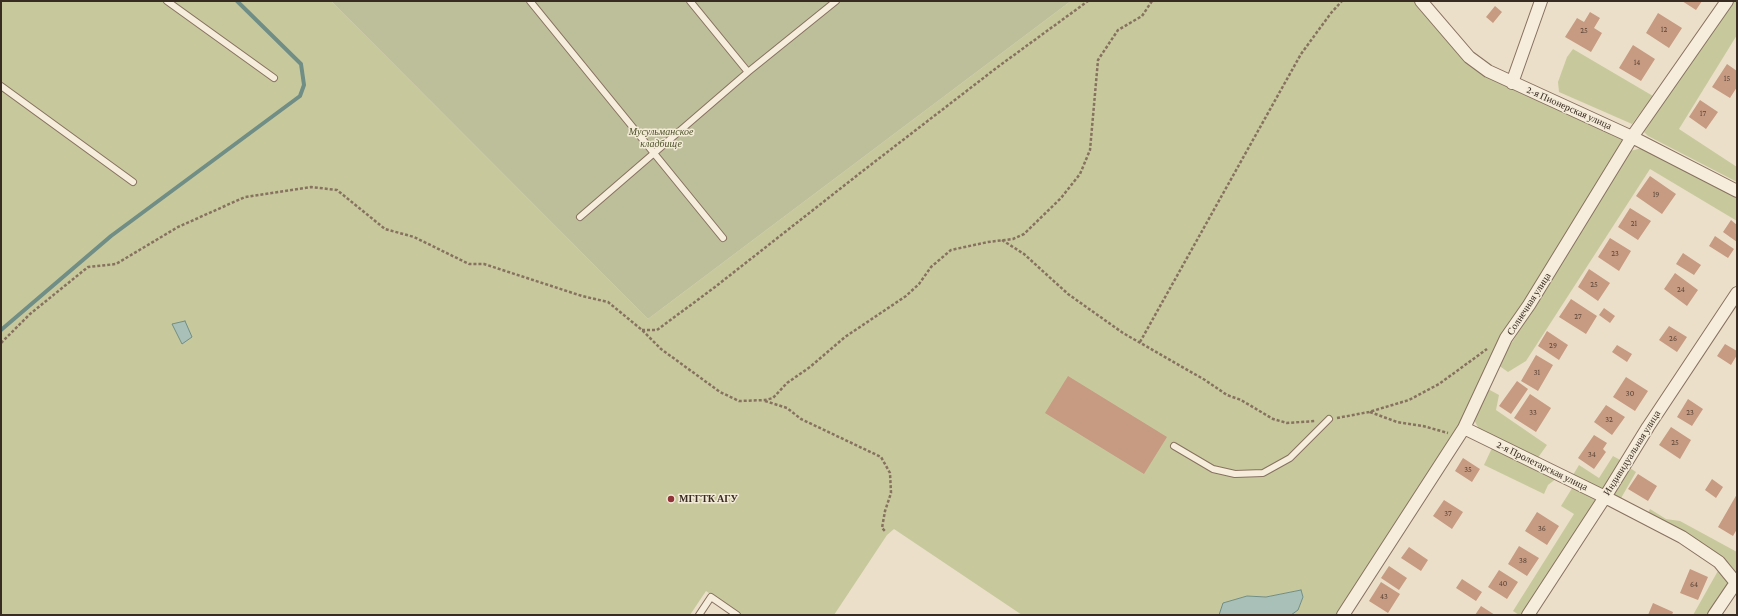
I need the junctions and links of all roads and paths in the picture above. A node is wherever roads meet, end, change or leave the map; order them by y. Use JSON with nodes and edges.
{"nodes":[{"id":1,"x":166,"y":1,"type":"edge"},
{"id":2,"x":530,"y":1,"type":"edge"},
{"id":3,"x":690,"y":1,"type":"edge"},
{"id":4,"x":836,"y":1,"type":"edge"},
{"id":5,"x":1088,"y":1,"type":"edge"},
{"id":6,"x":1152,"y":1,"type":"edge"},
{"id":7,"x":1342,"y":1,"type":"edge"},
{"id":8,"x":1421,"y":1,"type":"edge"},
{"id":9,"x":1541,"y":1,"type":"edge"},
{"id":10,"x":1728,"y":1,"type":"edge"},
{"id":11,"x":748,"y":72,"type":"junction"},
{"id":12,"x":274,"y":78,"type":"dead end"},
{"id":13,"x":1512,"y":82,"type":"junction"},
{"id":14,"x":1,"y":86,"type":"edge"},
{"id":15,"x":1632,"y":137,"type":"junction"},
{"id":16,"x":654,"y":154,"type":"junction"},
{"id":17,"x":133,"y":182,"type":"dead end"},
{"id":18,"x":1737,"y":190,"type":"edge"},
{"id":19,"x":580,"y":218,"type":"dead end"},
{"id":20,"x":723,"y":238,"type":"dead end"},
{"id":21,"x":1002,"y":240,"type":"junction"},
{"id":22,"x":1737,"y":293,"type":"edge"},
{"id":23,"x":642,"y":330,"type":"junction"},
{"id":24,"x":1506,"y":338,"type":"junction"},
{"id":25,"x":1140,"y":342,"type":"junction"},
{"id":26,"x":1,"y":343,"type":"edge"},
{"id":27,"x":765,"y":400,"type":"junction"},
{"id":28,"x":1369,"y":412,"type":"junction"},
{"id":29,"x":1329,"y":419,"type":"junction"},
{"id":30,"x":1464,"y":428,"type":"junction"},
{"id":31,"x":1457,"y":438,"type":"junction"},
{"id":32,"x":1174,"y":446,"type":"dead end"},
{"id":33,"x":1605,"y":497,"type":"junction"},
{"id":34,"x":885,"y":531,"type":"dead end"},
{"id":35,"x":1737,"y":583,"type":"edge"},
{"id":36,"x":699,"y":615,"type":"edge"},
{"id":37,"x":737,"y":615,"type":"edge"},
{"id":38,"x":1343,"y":615,"type":"edge"},
{"id":39,"x":1528,"y":615,"type":"edge"},
{"id":40,"x":1714,"y":615,"type":"edge"}],
"edges":[{"from":1,"to":12,"type":"lane"},
{"from":2,"to":16,"type":"lane"},
{"from":3,"to":11,"type":"lane"},
{"from":4,"to":11,"type":"lane"},
{"from":5,"to":23,"type":"path"},
{"from":6,"to":21,"type":"path"},
{"from":7,"to":25,"type":"path"},
{"from":8,"to":13,"type":"street","name":"2-я Пионерская улица"},
{"from":9,"to":13,"type":"street"},
{"from":10,"to":15,"type":"street","name":"Солнечная улица"},
{"from":11,"to":16,"type":"lane"},
{"from":13,"to":15,"type":"street","name":"2-я Пионерская улица"},
{"from":14,"to":17,"type":"lane"},
{"from":15,"to":18,"type":"street","name":"2-я Пионерская улица"},
{"from":15,"to":24,"type":"street","name":"Солнечная улица"},
{"from":16,"to":19,"type":"lane"},
{"from":16,"to":20,"type":"lane"},
{"from":21,"to":25,"type":"path"},
{"from":21,"to":27,"type":"path"},
{"from":22,"to":33,"type":"street","name":"Индивидуальная улица"},
{"from":23,"to":26,"type":"path"},
{"from":23,"to":27,"type":"path"},
{"from":24,"to":28,"type":"path"},
{"from":24,"to":30,"type":"street","name":"Солнечная улица"},
{"from":25,"to":29,"type":"path"},
{"from":27,"to":34,"type":"path"},
{"from":28,"to":29,"type":"path"},
{"from":28,"to":31,"type":"path"},
{"from":29,"to":32,"type":"lane"},
{"from":30,"to":31,"type":"street","name":"Солнечная улица"},
{"from":30,"to":33,"type":"street","name":"2-я Пролетарская улица"},
{"from":31,"to":38,"type":"street","name":"Солнечная улица"},
{"from":33,"to":35,"type":"street","name":"2-я Пролетарская улица"},
{"from":33,"to":39,"type":"street","name":"Индивидуальная улица"},
{"from":35,"to":40,"type":"street"},
{"from":36,"to":37,"type":"lane"}]}
